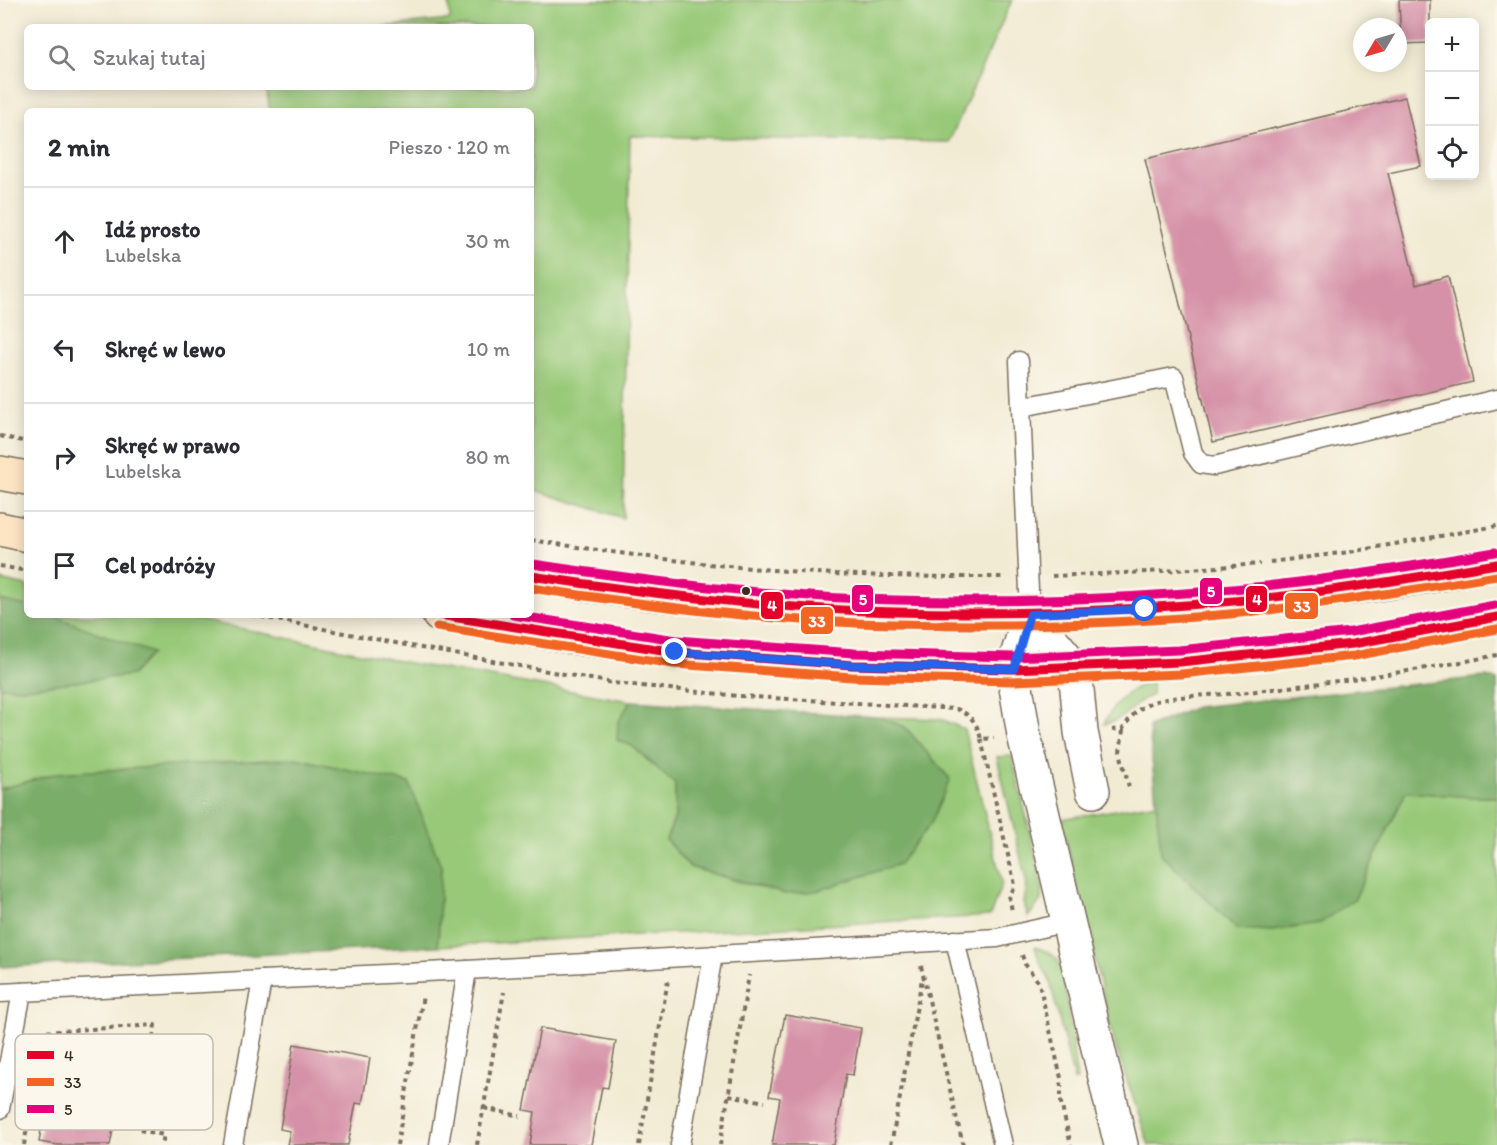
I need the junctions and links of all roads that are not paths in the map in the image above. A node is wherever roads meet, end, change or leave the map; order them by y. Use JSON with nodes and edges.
{"nodes":[{"id":1,"x":1019,"y":361,"type":"dead end"},
{"id":2,"x":1497,"y":399,"type":"edge"},
{"id":3,"x":1022,"y":408,"type":"junction"},
{"id":4,"x":0,"y":473,"type":"edge"},
{"id":5,"x":24,"y":477,"type":"edge"},
{"id":6,"x":0,"y":530,"type":"edge"},
{"id":7,"x":24,"y":534,"type":"edge"},
{"id":8,"x":1497,"y":564,"type":"edge"},
{"id":9,"x":534,"y":576,"type":"edge"},
{"id":10,"x":1030,"y":614,"type":"junction"},
{"id":11,"x":1497,"y":617,"type":"edge"},
{"id":12,"x":458,"y":618,"type":"edge"},
{"id":13,"x":1075,"y":668,"type":"junction"},
{"id":14,"x":1014,"y":669,"type":"junction"},
{"id":15,"x":1093,"y":791,"type":"dead end"},
{"id":16,"x":1068,"y":922,"type":"junction"},
{"id":17,"x":955,"y":940,"type":"junction"},
{"id":18,"x":713,"y":955,"type":"junction"},
{"id":19,"x":466,"y":970,"type":"junction"},
{"id":20,"x":262,"y":980,"type":"junction"},
{"id":21,"x":22,"y":992,"type":"junction"},
{"id":22,"x":0,"y":993,"type":"edge"},
{"id":23,"x":0,"y":1109,"type":"edge"},
{"id":24,"x":233,"y":1145,"type":"edge"},
{"id":25,"x":438,"y":1145,"type":"edge"},
{"id":26,"x":680,"y":1145,"type":"edge"},
{"id":27,"x":1003,"y":1145,"type":"edge"},
{"id":28,"x":1121,"y":1145,"type":"edge"}],
"edges":[{"from":1,"to":3,"type":"lane"},
{"from":2,"to":3,"type":"lane"},
{"from":3,"to":10,"type":"lane"},
{"from":4,"to":5,"type":"main road"},
{"from":6,"to":7,"type":"main road"},
{"from":8,"to":10,"type":"main road"},
{"from":9,"to":10,"type":"main road"},
{"from":10,"to":13,"type":"street"},
{"from":10,"to":14,"type":"street"},
{"from":11,"to":13,"type":"main road"},
{"from":12,"to":14,"type":"main road"},
{"from":13,"to":14,"type":"main road"},
{"from":13,"to":15,"type":"street"},
{"from":14,"to":16,"type":"street"},
{"from":16,"to":17,"type":"lane"},
{"from":16,"to":28,"type":"street"},
{"from":17,"to":18,"type":"lane"},
{"from":17,"to":27,"type":"lane"},
{"from":18,"to":19,"type":"lane"},
{"from":18,"to":26,"type":"lane"},
{"from":19,"to":20,"type":"lane"},
{"from":19,"to":25,"type":"lane"},
{"from":20,"to":21,"type":"lane"},
{"from":20,"to":24,"type":"lane"},
{"from":21,"to":22,"type":"lane"},
{"from":21,"to":23,"type":"lane"}]}
